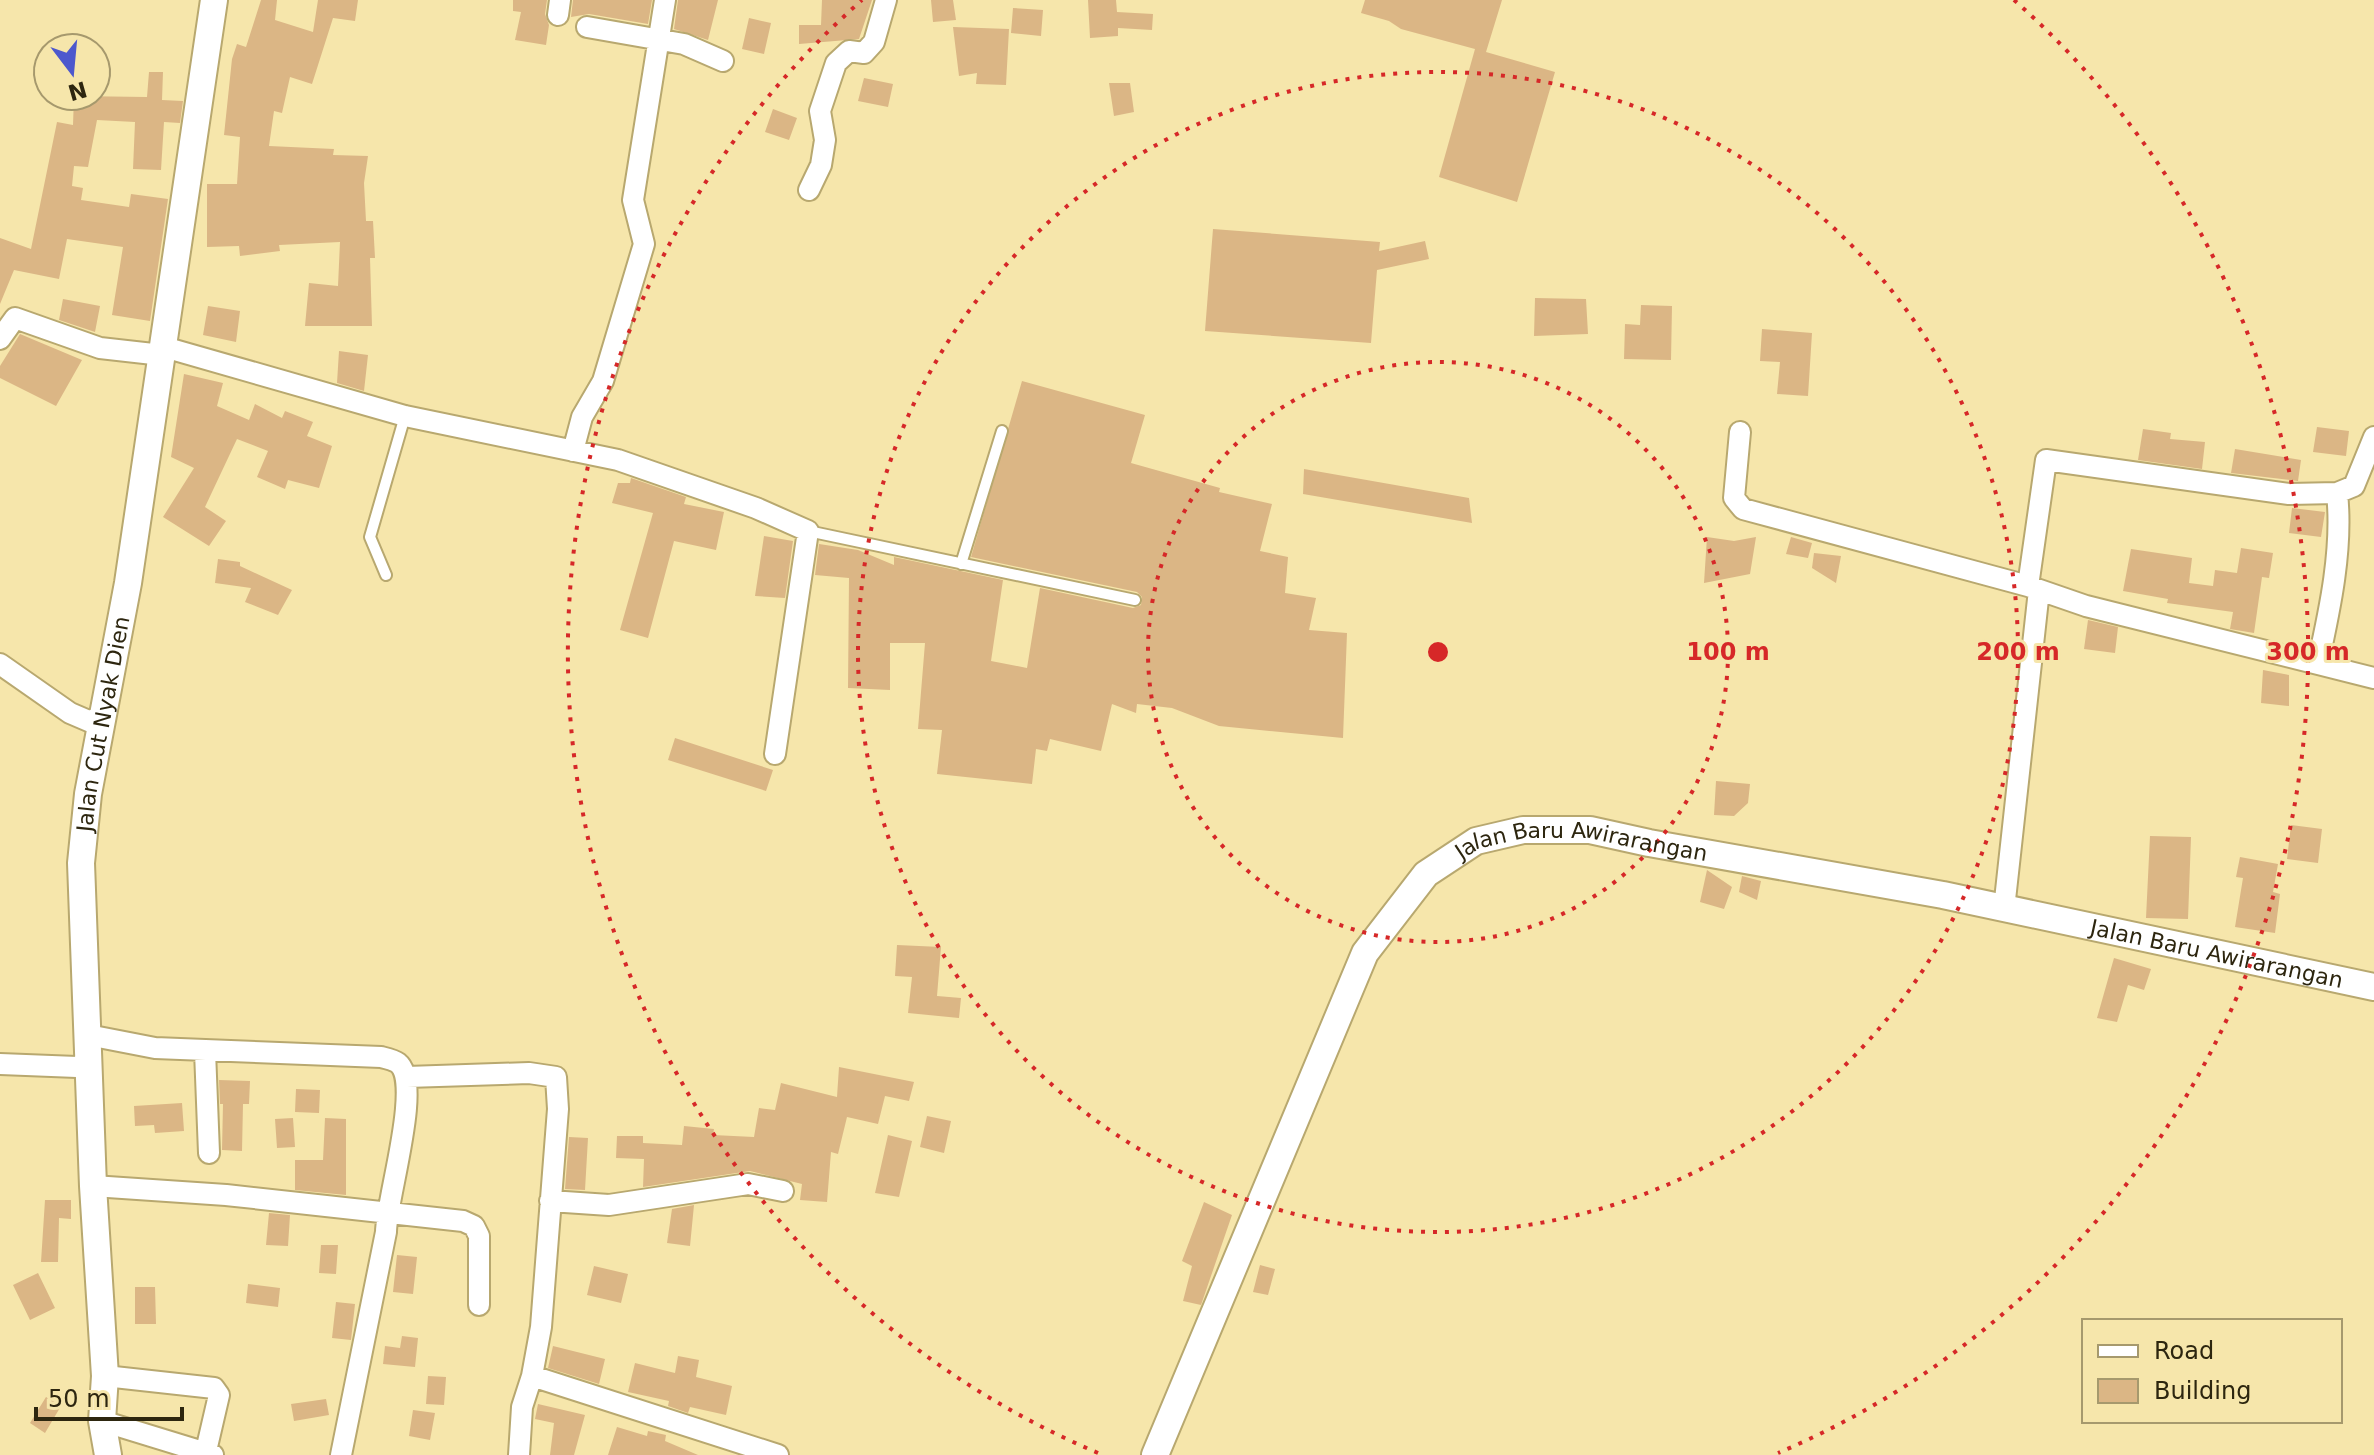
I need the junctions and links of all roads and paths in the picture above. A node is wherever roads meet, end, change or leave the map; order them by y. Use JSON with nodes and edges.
{"nodes":[{"id":1,"x":214,"y":0,"type":"edge"},
{"id":2,"x":665,"y":0,"type":"edge"},
{"id":3,"x":886,"y":0,"type":"edge"},
{"id":4,"x":587,"y":27,"type":"dead end"},
{"id":5,"x":659,"y":40,"type":"junction"},
{"id":6,"x":723,"y":61,"type":"dead end"},
{"id":7,"x":809,"y":190,"type":"dead end"},
{"id":8,"x":0,"y":339,"type":"edge"},
{"id":9,"x":163,"y":351,"type":"junction"},
{"id":10,"x":405,"y":416,"type":"junction"},
{"id":11,"x":1002,"y":431,"type":"dead end"},
{"id":12,"x":1740,"y":432,"type":"dead end"},
{"id":13,"x":2374,"y":437,"type":"edge"},
{"id":14,"x":573,"y":451,"type":"junction"},
{"id":15,"x":2337,"y":493,"type":"junction"},
{"id":16,"x":808,"y":531,"type":"junction"},
{"id":17,"x":961,"y":564,"type":"junction"},
{"id":18,"x":386,"y":575,"type":"dead end"},
{"id":19,"x":2034,"y":588,"type":"junction"},
{"id":20,"x":1135,"y":600,"type":"dead end"},
{"id":21,"x":2318,"y":663,"type":"junction"},
{"id":22,"x":0,"y":664,"type":"edge"},
{"id":23,"x":2374,"y":678,"type":"edge"},
{"id":24,"x":104,"y":713,"type":"junction"},
{"id":25,"x":775,"y":754,"type":"dead end"},
{"id":26,"x":2004,"y":909,"type":"junction"},
{"id":27,"x":2374,"y":987,"type":"edge"},
{"id":28,"x":89,"y":1048,"type":"junction"},
{"id":29,"x":205,"y":1051,"type":"junction"},
{"id":30,"x":0,"y":1064,"type":"edge"},
{"id":31,"x":407,"y":1077,"type":"junction"},
{"id":32,"x":209,"y":1153,"type":"dead end"},
{"id":33,"x":93,"y":1186,"type":"junction"},
{"id":34,"x":783,"y":1191,"type":"dead end"},
{"id":35,"x":550,"y":1201,"type":"junction"},
{"id":36,"x":386,"y":1211,"type":"junction"},
{"id":37,"x":479,"y":1305,"type":"dead end"},
{"id":38,"x":105,"y":1376,"type":"junction"},
{"id":39,"x":532,"y":1376,"type":"junction"},
{"id":40,"x":102,"y":1421,"type":"junction"},
{"id":41,"x":209,"y":1453,"type":"edge"},
{"id":42,"x":108,"y":1455,"type":"edge"},
{"id":43,"x":341,"y":1455,"type":"edge"},
{"id":44,"x":519,"y":1455,"type":"edge"},
{"id":45,"x":778,"y":1455,"type":"edge"},
{"id":46,"x":1155,"y":1455,"type":"edge"}],
"edges":[{"from":1,"to":9,"type":"street","name":"Jalan Cut Nyak Dien"},
{"from":2,"to":5,"type":"street"},
{"from":3,"to":7,"type":"street"},
{"from":4,"to":5,"type":"street"},
{"from":5,"to":6,"type":"street"},
{"from":5,"to":14,"type":"street"},
{"from":8,"to":9,"type":"street"},
{"from":9,"to":10,"type":"street"},
{"from":9,"to":24,"type":"street","name":"Jalan Cut Nyak Dien"},
{"from":10,"to":14,"type":"street"},
{"from":10,"to":18,"type":"lane"},
{"from":11,"to":17,"type":"lane"},
{"from":12,"to":19,"type":"street"},
{"from":13,"to":15,"type":"street"},
{"from":14,"to":16,"type":"street"},
{"from":15,"to":19,"type":"street"},
{"from":15,"to":21,"type":"street"},
{"from":16,"to":17,"type":"lane"},
{"from":16,"to":25,"type":"street"},
{"from":17,"to":20,"type":"lane"},
{"from":19,"to":21,"type":"street"},
{"from":19,"to":26,"type":"street"},
{"from":21,"to":23,"type":"street"},
{"from":22,"to":24,"type":"street"},
{"from":24,"to":28,"type":"street","name":"Jalan Cut Nyak Dien"},
{"from":26,"to":27,"type":"street","name":"Jalan Baru Awirarangan"},
{"from":26,"to":46,"type":"street","name":"Jalan Baru Awirarangan"},
{"from":28,"to":29,"type":"street"},
{"from":28,"to":30,"type":"street"},
{"from":28,"to":33,"type":"street","name":"Jalan Cut Nyak Dien"},
{"from":29,"to":31,"type":"street"},
{"from":29,"to":32,"type":"street"},
{"from":31,"to":35,"type":"street"},
{"from":31,"to":36,"type":"street"},
{"from":33,"to":36,"type":"street"},
{"from":33,"to":38,"type":"street","name":"Jalan Cut Nyak Dien"},
{"from":34,"to":35,"type":"street"},
{"from":35,"to":39,"type":"street"},
{"from":36,"to":37,"type":"street"},
{"from":36,"to":43,"type":"street"},
{"from":38,"to":40,"type":"street","name":"Jalan Cut Nyak Dien"},
{"from":38,"to":41,"type":"street"},
{"from":39,"to":44,"type":"street"},
{"from":39,"to":45,"type":"street"},
{"from":40,"to":41,"type":"street"},
{"from":40,"to":42,"type":"street","name":"Jalan Cut Nyak Dien"}]}
